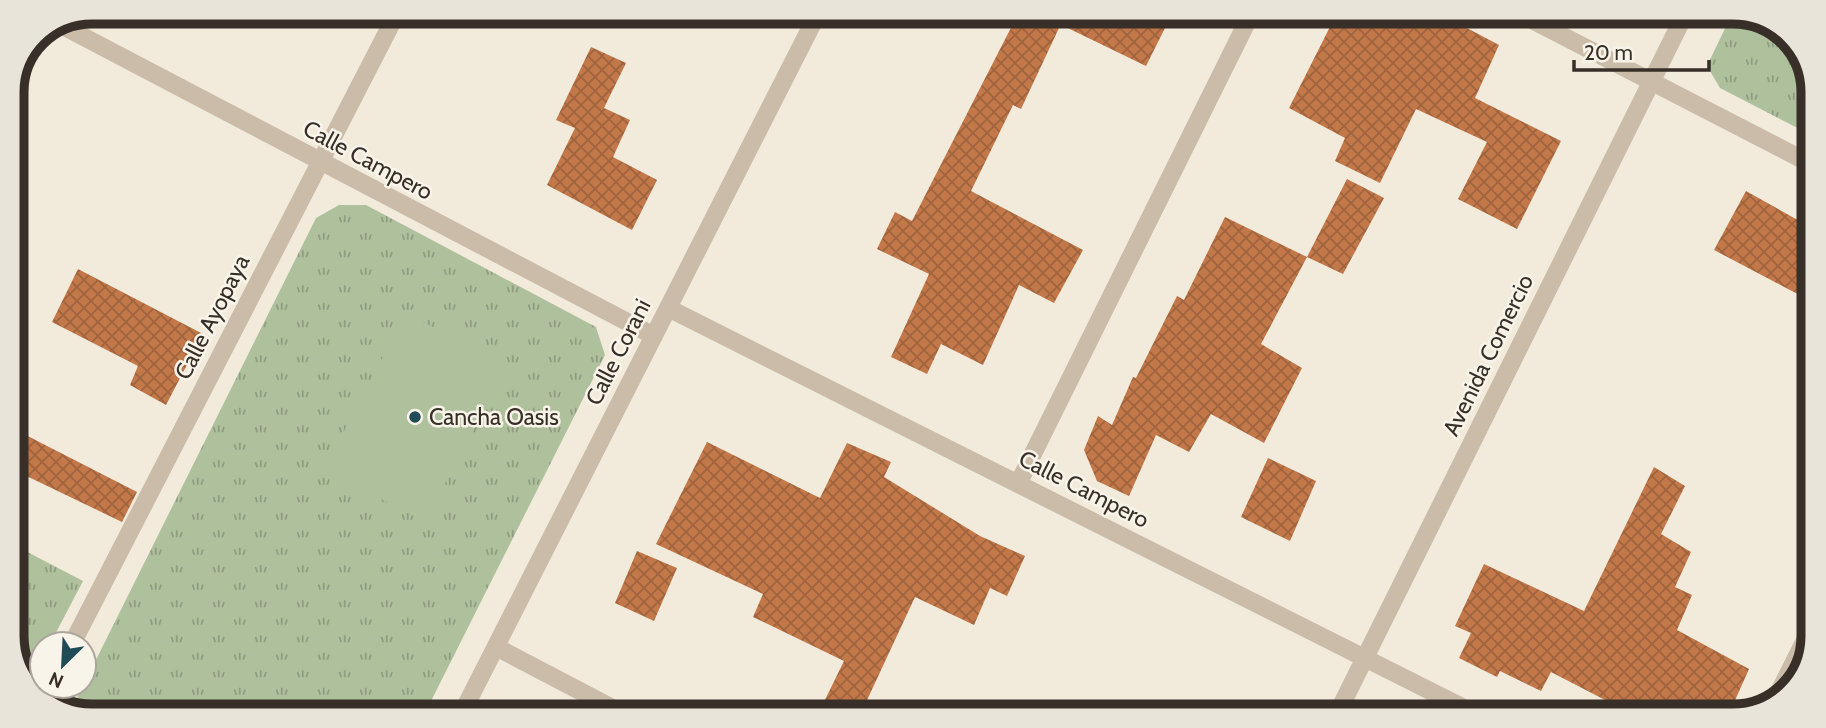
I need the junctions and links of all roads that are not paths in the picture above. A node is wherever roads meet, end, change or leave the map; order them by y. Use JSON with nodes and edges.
{"nodes":[{"id":1,"x":391,"y":24,"type":"edge"},
{"id":2,"x":812,"y":24,"type":"edge"},
{"id":3,"x":1246,"y":24,"type":"edge"},
{"id":4,"x":1539,"y":24,"type":"edge"},
{"id":5,"x":1680,"y":24,"type":"edge"},
{"id":6,"x":69,"y":29,"type":"edge"},
{"id":7,"x":1651,"y":82,"type":"junction"},
{"id":8,"x":1801,"y":158,"type":"edge"},
{"id":9,"x":320,"y":163,"type":"junction"},
{"id":10,"x":668,"y":308,"type":"junction"},
{"id":11,"x":654,"y":336,"type":"junction"},
{"id":12,"x":1018,"y":484,"type":"junction"},
{"id":13,"x":79,"y":630,"type":"edge"},
{"id":14,"x":496,"y":647,"type":"junction"},
{"id":15,"x":1799,"y":651,"type":"edge"},
{"id":16,"x":1365,"y":657,"type":"junction"},
{"id":17,"x":1785,"y":680,"type":"edge"},
{"id":18,"x":467,"y":704,"type":"edge"},
{"id":19,"x":605,"y":704,"type":"edge"},
{"id":20,"x":1342,"y":704,"type":"edge"},
{"id":21,"x":1457,"y":704,"type":"edge"}],
"edges":[{"from":1,"to":9,"type":"street","name":"Calle Ayopaya"},
{"from":2,"to":10,"type":"street","name":"Calle Corani"},
{"from":3,"to":12,"type":"street"},
{"from":4,"to":7,"type":"street"},
{"from":5,"to":7,"type":"street","name":"Avenida Comercio"},
{"from":6,"to":9,"type":"street","name":"Calle Campero"},
{"from":7,"to":8,"type":"street"},
{"from":7,"to":16,"type":"street","name":"Avenida Comercio"},
{"from":9,"to":11,"type":"street","name":"Calle Campero"},
{"from":9,"to":13,"type":"street","name":"Calle Ayopaya"},
{"from":10,"to":11,"type":"street","name":"Calle Corani"},
{"from":10,"to":12,"type":"street","name":"Calle Campero"},
{"from":11,"to":14,"type":"street","name":"Calle Corani"},
{"from":12,"to":16,"type":"street","name":"Calle Campero"},
{"from":14,"to":18,"type":"street","name":"Calle Corani"},
{"from":14,"to":19,"type":"street"},
{"from":15,"to":17,"type":"street"},
{"from":16,"to":20,"type":"street","name":"Avenida Comercio"},
{"from":16,"to":21,"type":"street","name":"Calle Campero"}]}
